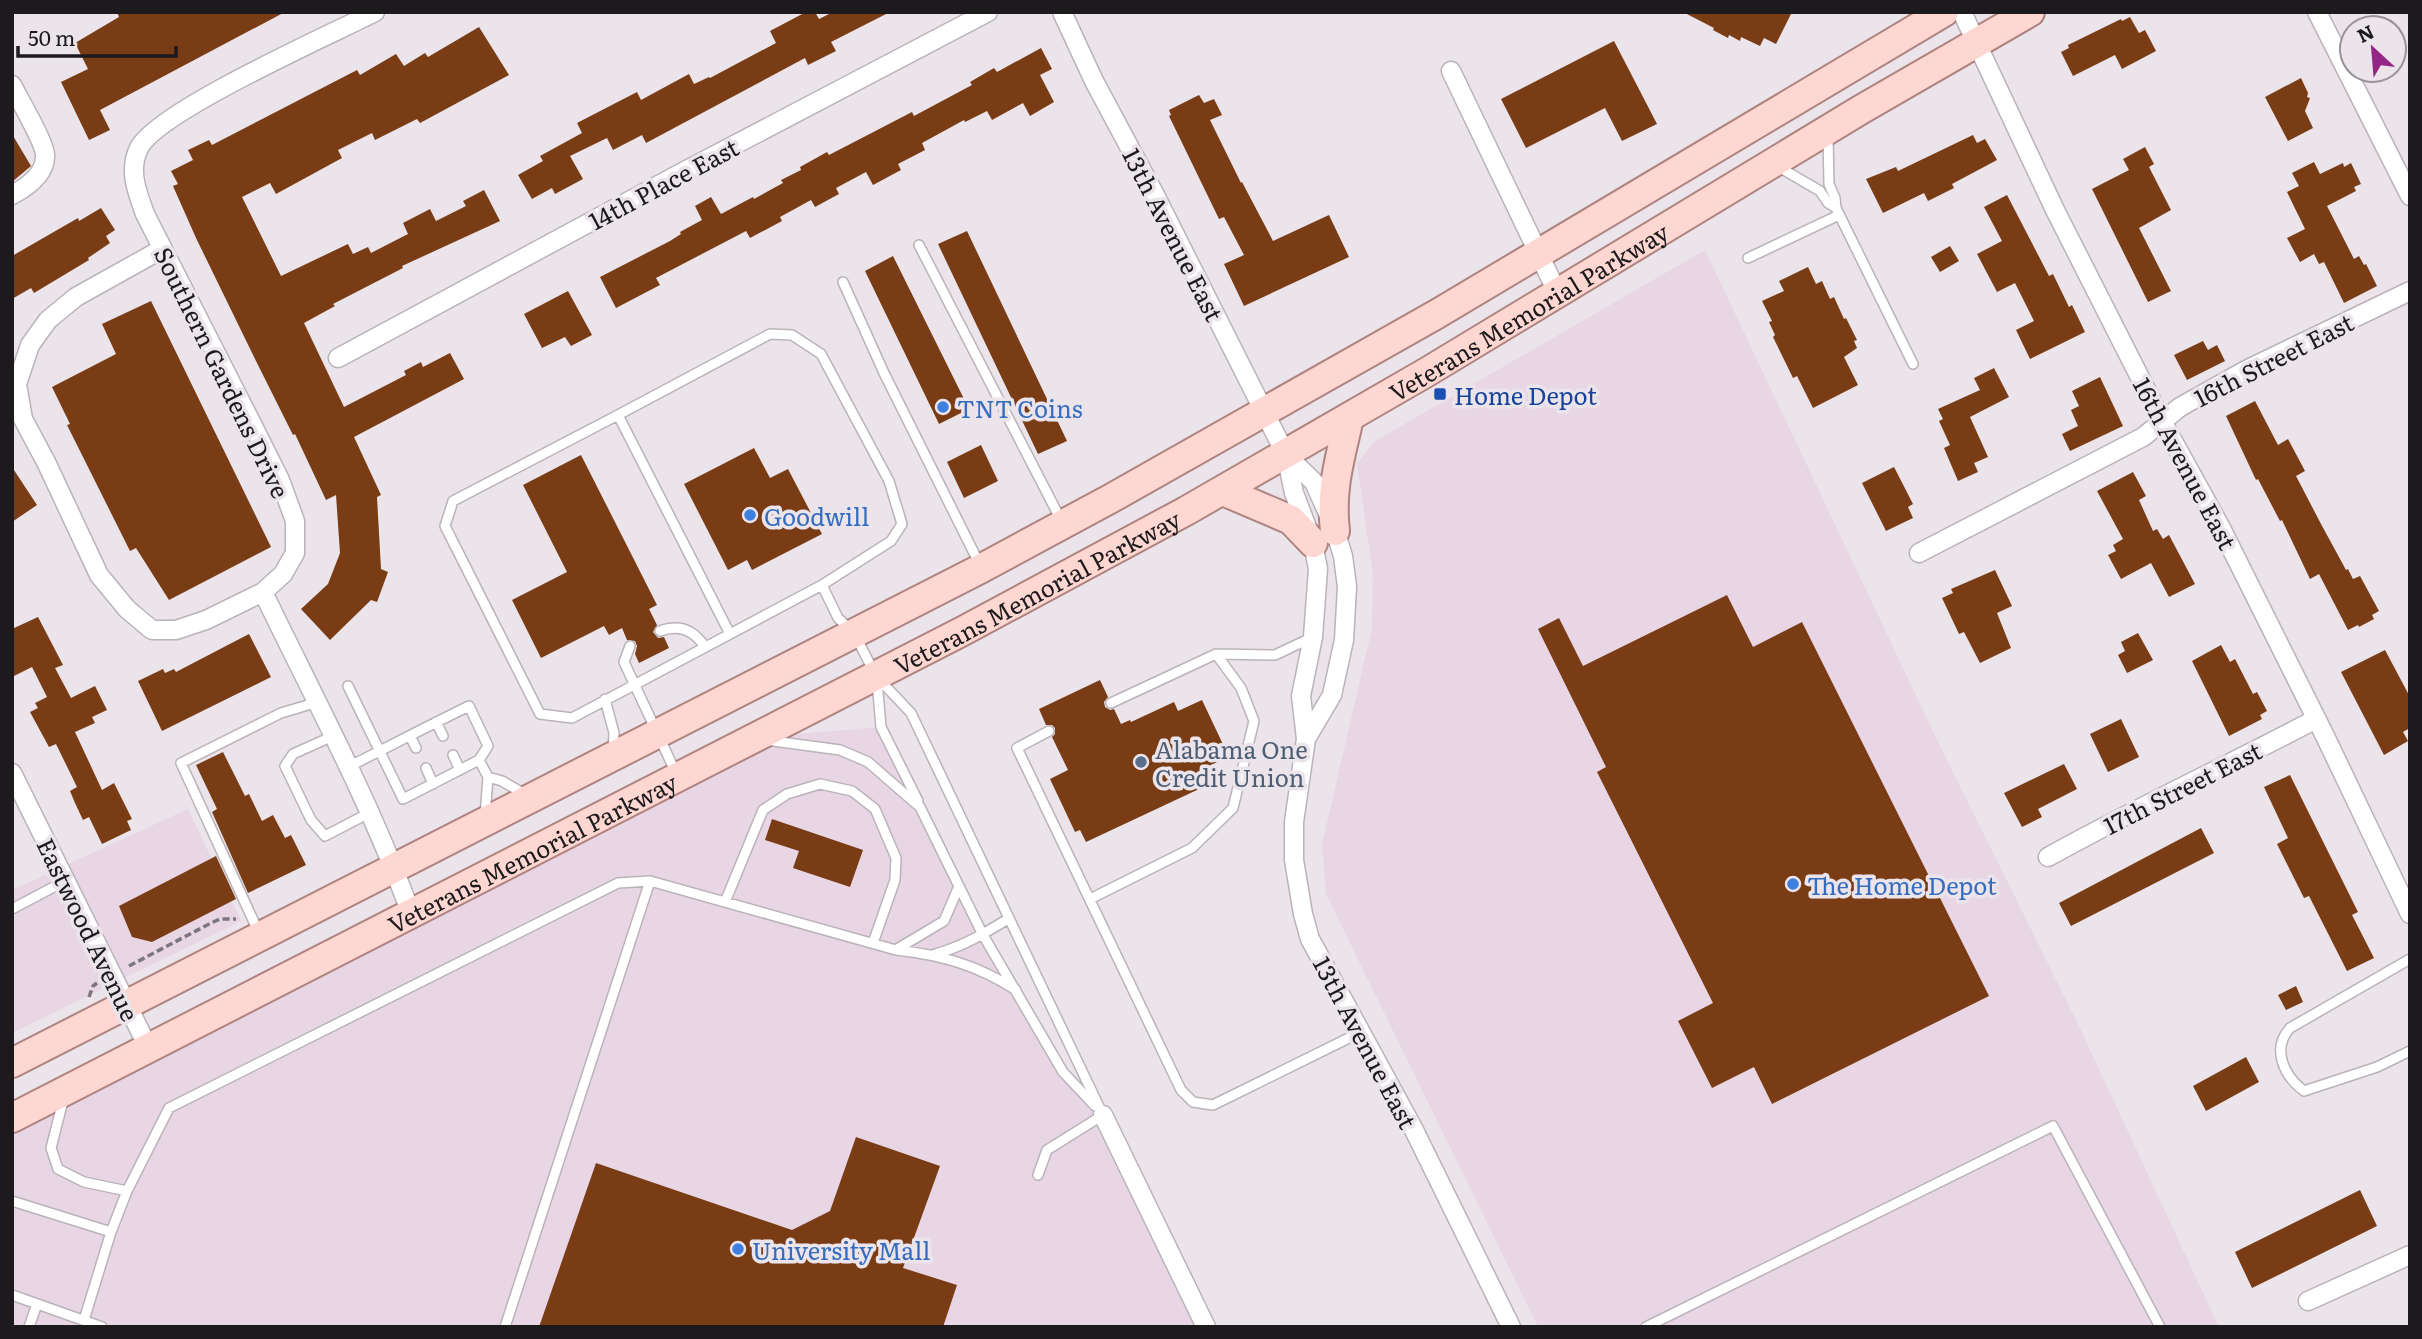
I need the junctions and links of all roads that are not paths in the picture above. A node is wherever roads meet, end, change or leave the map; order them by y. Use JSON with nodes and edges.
{"nodes":[{"id":1,"x":375,"y":12,"type":"edge"},
{"id":2,"x":988,"y":12,"type":"edge"},
{"id":3,"x":1062,"y":12,"type":"edge"},
{"id":4,"x":1944,"y":12,"type":"edge"},
{"id":5,"x":1962,"y":12,"type":"edge"},
{"id":6,"x":2031,"y":12,"type":"edge"},
{"id":7,"x":2316,"y":12,"type":"edge"},
{"id":8,"x":1977,"y":42,"type":"junction"},
{"id":9,"x":1451,"y":71,"type":"dead end"},
{"id":10,"x":12,"y":85,"type":"edge"},
{"id":11,"x":1828,"y":130,"type":"junction"},
{"id":12,"x":1772,"y":163,"type":"junction"},
{"id":13,"x":12,"y":195,"type":"edge"},
{"id":14,"x":2410,"y":196,"type":"edge"},
{"id":15,"x":1837,"y":212,"type":"junction"},
{"id":16,"x":919,"y":245,"type":"dead end"},
{"id":17,"x":162,"y":249,"type":"junction"},
{"id":18,"x":1538,"y":255,"type":"junction"},
{"id":19,"x":1748,"y":258,"type":"dead end"},
{"id":20,"x":843,"y":282,"type":"dead end"},
{"id":21,"x":2410,"y":291,"type":"edge"},
{"id":22,"x":1558,"y":294,"type":"junction"},
{"id":23,"x":338,"y":358,"type":"dead end"},
{"id":24,"x":1913,"y":364,"type":"dead end"},
{"id":25,"x":1265,"y":412,"type":"junction"},
{"id":26,"x":618,"y":415,"type":"junction"},
{"id":27,"x":1349,"y":418,"type":"junction"},
{"id":28,"x":2162,"y":421,"type":"junction"},
{"id":29,"x":1286,"y":455,"type":"junction"},
{"id":30,"x":1223,"y":491,"type":"junction"},
{"id":31,"x":1063,"y":524,"type":"junction"},
{"id":32,"x":1324,"y":537,"type":"junction"},
{"id":33,"x":1919,"y":553,"type":"dead end"},
{"id":34,"x":982,"y":568,"type":"junction"},
{"id":35,"x":821,"y":585,"type":"junction"},
{"id":36,"x":263,"y":592,"type":"junction"},
{"id":37,"x":660,"y":631,"type":"dead end"},
{"id":38,"x":854,"y":633,"type":"junction"},
{"id":39,"x":730,"y":634,"type":"junction"},
{"id":40,"x":1313,"y":637,"type":"junction"},
{"id":41,"x":631,"y":646,"type":"dead end"},
{"id":42,"x":705,"y":648,"type":"junction"},
{"id":43,"x":1216,"y":654,"type":"junction"},
{"id":44,"x":876,"y":676,"type":"junction"},
{"id":45,"x":634,"y":684,"type":"junction"},
{"id":46,"x":348,"y":686,"type":"dead end"},
{"id":47,"x":605,"y":699,"type":"junction"},
{"id":48,"x":318,"y":702,"type":"junction"},
{"id":49,"x":1111,"y":703,"type":"dead end"},
{"id":50,"x":2316,"y":719,"type":"junction"},
{"id":51,"x":436,"y":722,"type":"junction"},
{"id":52,"x":1049,"y":732,"type":"dead end"},
{"id":53,"x":658,"y":734,"type":"junction"},
{"id":54,"x":333,"y":736,"type":"junction"},
{"id":55,"x":410,"y":736,"type":"junction"},
{"id":56,"x":443,"y":736,"type":"dead end"},
{"id":57,"x":751,"y":738,"type":"junction"},
{"id":58,"x":1306,"y":739,"type":"junction"},
{"id":59,"x":416,"y":748,"type":"dead end"},
{"id":60,"x":378,"y":752,"type":"junction"},
{"id":61,"x":453,"y":755,"type":"dead end"},
{"id":62,"x":613,"y":756,"type":"junction"},
{"id":63,"x":479,"y":760,"type":"junction"},
{"id":64,"x":348,"y":767,"type":"junction"},
{"id":65,"x":426,"y":768,"type":"dead end"},
{"id":66,"x":460,"y":771,"type":"junction"},
{"id":67,"x":12,"y":773,"type":"edge"},
{"id":68,"x":488,"y":777,"type":"junction"},
{"id":69,"x":678,"y":777,"type":"junction"},
{"id":70,"x":433,"y":784,"type":"junction"},
{"id":71,"x":531,"y":797,"type":"junction"},
{"id":72,"x":920,"y":807,"type":"junction"},
{"id":73,"x":369,"y":813,"type":"junction"},
{"id":74,"x":484,"y":821,"type":"junction"},
{"id":75,"x":2048,"y":857,"type":"dead end"},
{"id":76,"x":394,"y":867,"type":"junction"},
{"id":77,"x":65,"y":881,"type":"junction"},
{"id":78,"x":650,"y":881,"type":"junction"},
{"id":79,"x":959,"y":886,"type":"junction"},
{"id":80,"x":1090,"y":899,"type":"junction"},
{"id":81,"x":726,"y":902,"type":"junction"},
{"id":82,"x":12,"y":909,"type":"edge"},
{"id":83,"x":411,"y":914,"type":"junction"},
{"id":84,"x":2410,"y":914,"type":"edge"},
{"id":85,"x":1008,"y":919,"type":"junction"},
{"id":86,"x":983,"y":935,"type":"junction"},
{"id":87,"x":260,"y":936,"type":"junction"},
{"id":88,"x":873,"y":943,"type":"junction"},
{"id":89,"x":896,"y":950,"type":"junction"},
{"id":90,"x":934,"y":954,"type":"junction"},
{"id":91,"x":2410,"y":959,"type":"edge"},
{"id":92,"x":1016,"y":990,"type":"junction"},
{"id":93,"x":127,"y":1005,"type":"junction"},
{"id":94,"x":1361,"y":1032,"type":"junction"},
{"id":95,"x":148,"y":1047,"type":"junction"},
{"id":96,"x":2410,"y":1051,"type":"edge"},
{"id":97,"x":13,"y":1061,"type":"edge"},
{"id":98,"x":66,"y":1090,"type":"junction"},
{"id":99,"x":1103,"y":1115,"type":"junction"},
{"id":100,"x":12,"y":1118,"type":"edge"},
{"id":101,"x":1038,"y":1175,"type":"dead end"},
{"id":102,"x":127,"y":1191,"type":"junction"},
{"id":103,"x":12,"y":1201,"type":"edge"},
{"id":104,"x":111,"y":1232,"type":"junction"},
{"id":105,"x":2410,"y":1255,"type":"edge"},
{"id":106,"x":12,"y":1296,"type":"edge"},
{"id":107,"x":2308,"y":1301,"type":"dead end"},
{"id":108,"x":37,"y":1304,"type":"junction"},
{"id":109,"x":83,"y":1320,"type":"junction"},
{"id":110,"x":29,"y":1327,"type":"edge"},
{"id":111,"x":102,"y":1327,"type":"edge"},
{"id":112,"x":505,"y":1327,"type":"edge"},
{"id":113,"x":1206,"y":1327,"type":"edge"},
{"id":114,"x":1511,"y":1327,"type":"edge"},
{"id":115,"x":1646,"y":1327,"type":"edge"},
{"id":116,"x":2160,"y":1327,"type":"edge"}],
"edges":[{"from":1,"to":17,"type":"street","name":"Southern Gardens Drive"},
{"from":2,"to":23,"type":"street","name":"14th Place East"},
{"from":3,"to":25,"type":"street","name":"13th Avenue East"},
{"from":4,"to":18,"type":"main road","name":"Veterans Memorial Parkway"},
{"from":5,"to":8,"type":"street","name":"16th Avenue East"},
{"from":6,"to":8,"type":"main road","name":"Veterans Memorial Parkway"},
{"from":7,"to":14,"type":"street"},
{"from":8,"to":11,"type":"main road","name":"Veterans Memorial Parkway"},
{"from":8,"to":28,"type":"street","name":"16th Avenue East"},
{"from":9,"to":18,"type":"street"},
{"from":10,"to":13,"type":"street"},
{"from":11,"to":12,"type":"main road","name":"Veterans Memorial Parkway"},
{"from":11,"to":15,"type":"lane"},
{"from":12,"to":15,"type":"lane"},
{"from":12,"to":22,"type":"main road","name":"Veterans Memorial Parkway"},
{"from":15,"to":19,"type":"lane"},
{"from":15,"to":24,"type":"lane"},
{"from":16,"to":31,"type":"lane"},
{"from":17,"to":36,"type":"street","name":"Southern Gardens Drive"},
{"from":17,"to":36,"type":"street"},
{"from":18,"to":22,"type":"street"},
{"from":18,"to":25,"type":"main road","name":"Veterans Memorial Parkway"},
{"from":20,"to":34,"type":"lane"},
{"from":21,"to":28,"type":"street","name":"16th Street East"},
{"from":22,"to":27,"type":"main road","name":"Veterans Memorial Parkway"},
{"from":25,"to":29,"type":"street","name":"13th Avenue East"},
{"from":25,"to":31,"type":"main road","name":"Veterans Memorial Parkway"},
{"from":26,"to":35,"type":"lane"},
{"from":26,"to":39,"type":"lane"},
{"from":26,"to":47,"type":"lane"},
{"from":27,"to":29,"type":"main road","name":"Veterans Memorial Parkway"},
{"from":27,"to":32,"type":"main road"},
{"from":28,"to":33,"type":"street","name":"16th Street East"},
{"from":28,"to":50,"type":"street","name":"16th Avenue East"},
{"from":29,"to":30,"type":"main road","name":"Veterans Memorial Parkway"},
{"from":29,"to":32,"type":"street","name":"13th Avenue East"},
{"from":29,"to":32,"type":"street","name":"13th Avenue East"},
{"from":30,"to":32,"type":"main road"},
{"from":30,"to":44,"type":"main road","name":"Veterans Memorial Parkway"},
{"from":31,"to":34,"type":"main road","name":"Veterans Memorial Parkway"},
{"from":32,"to":40,"type":"street","name":"13th Avenue East"},
{"from":32,"to":58,"type":"street","name":"13th Avenue East"},
{"from":34,"to":38,"type":"main road","name":"Veterans Memorial Parkway"},
{"from":35,"to":38,"type":"lane"},
{"from":35,"to":39,"type":"lane"},
{"from":36,"to":48,"type":"street"},
{"from":37,"to":42,"type":"lane"},
{"from":38,"to":44,"type":"lane"},
{"from":38,"to":53,"type":"main road","name":"Veterans Memorial Parkway"},
{"from":39,"to":42,"type":"lane"},
{"from":40,"to":43,"type":"lane"},
{"from":40,"to":58,"type":"street","name":"13th Avenue East"},
{"from":41,"to":45,"type":"lane"},
{"from":42,"to":45,"type":"lane"},
{"from":43,"to":49,"type":"lane"},
{"from":43,"to":80,"type":"lane"},
{"from":44,"to":57,"type":"main road","name":"Veterans Memorial Parkway"},
{"from":44,"to":72,"type":"lane"},
{"from":44,"to":85,"type":"lane"},
{"from":45,"to":47,"type":"lane"},
{"from":45,"to":53,"type":"lane"},
{"from":46,"to":60,"type":"lane"},
{"from":47,"to":62,"type":"lane"},
{"from":48,"to":54,"type":"street"},
{"from":48,"to":87,"type":"lane"},
{"from":50,"to":75,"type":"street","name":"17th Street East"},
{"from":50,"to":84,"type":"street","name":"16th Avenue East"},
{"from":51,"to":55,"type":"lane"},
{"from":51,"to":56,"type":"lane"},
{"from":51,"to":63,"type":"lane"},
{"from":52,"to":80,"type":"lane"},
{"from":53,"to":62,"type":"main road","name":"Veterans Memorial Parkway"},
{"from":53,"to":69,"type":"lane"},
{"from":54,"to":64,"type":"street"},
{"from":54,"to":73,"type":"lane"},
{"from":55,"to":59,"type":"lane"},
{"from":55,"to":60,"type":"lane"},
{"from":57,"to":69,"type":"main road","name":"Veterans Memorial Parkway"},
{"from":57,"to":72,"type":"lane"},
{"from":58,"to":94,"type":"street","name":"13th Avenue East"},
{"from":60,"to":64,"type":"lane"},
{"from":60,"to":70,"type":"lane"},
{"from":61,"to":66,"type":"lane"},
{"from":62,"to":71,"type":"main road","name":"Veterans Memorial Parkway"},
{"from":63,"to":66,"type":"lane"},
{"from":63,"to":68,"type":"lane"},
{"from":64,"to":73,"type":"street"},
{"from":65,"to":70,"type":"lane"},
{"from":66,"to":70,"type":"lane"},
{"from":67,"to":77,"type":"street","name":"Eastwood Avenue"},
{"from":68,"to":71,"type":"lane"},
{"from":68,"to":74,"type":"lane"},
{"from":69,"to":83,"type":"main road","name":"Veterans Memorial Parkway"},
{"from":71,"to":74,"type":"main road","name":"Veterans Memorial Parkway"},
{"from":72,"to":79,"type":"lane"},
{"from":73,"to":76,"type":"street"},
{"from":74,"to":76,"type":"main road","name":"Veterans Memorial Parkway"},
{"from":76,"to":83,"type":"street"},
{"from":76,"to":87,"type":"main road","name":"Veterans Memorial Parkway"},
{"from":77,"to":82,"type":"lane"},
{"from":77,"to":93,"type":"street","name":"Eastwood Avenue"},
{"from":78,"to":81,"type":"lane"},
{"from":78,"to":102,"type":"lane"},
{"from":78,"to":112,"type":"lane"},
{"from":79,"to":86,"type":"lane"},
{"from":79,"to":89,"type":"lane"},
{"from":80,"to":94,"type":"lane"},
{"from":81,"to":88,"type":"lane"},
{"from":81,"to":88,"type":"lane"},
{"from":83,"to":95,"type":"main road","name":"Veterans Memorial Parkway"},
{"from":85,"to":86,"type":"lane"},
{"from":85,"to":99,"type":"lane"},
{"from":86,"to":90,"type":"lane"},
{"from":86,"to":92,"type":"lane"},
{"from":87,"to":93,"type":"main road","name":"Veterans Memorial Parkway"},
{"from":88,"to":89,"type":"lane"},
{"from":89,"to":90,"type":"lane"},
{"from":90,"to":92,"type":"lane"},
{"from":91,"to":96,"type":"lane"},
{"from":92,"to":99,"type":"lane"},
{"from":93,"to":95,"type":"street","name":"Eastwood Avenue"},
{"from":93,"to":97,"type":"main road","name":"Veterans Memorial Parkway"},
{"from":94,"to":114,"type":"street","name":"13th Avenue East"},
{"from":95,"to":98,"type":"main road","name":"Veterans Memorial Parkway"},
{"from":98,"to":100,"type":"main road","name":"Veterans Memorial Parkway"},
{"from":98,"to":102,"type":"lane"},
{"from":99,"to":101,"type":"lane"},
{"from":99,"to":113,"type":"street"},
{"from":102,"to":104,"type":"lane"},
{"from":103,"to":104,"type":"lane"},
{"from":104,"to":109,"type":"lane"},
{"from":105,"to":107,"type":"street"},
{"from":106,"to":108,"type":"lane"},
{"from":108,"to":109,"type":"lane"},
{"from":108,"to":110,"type":"lane"},
{"from":109,"to":111,"type":"lane"},
{"from":115,"to":116,"type":"lane"}]}
